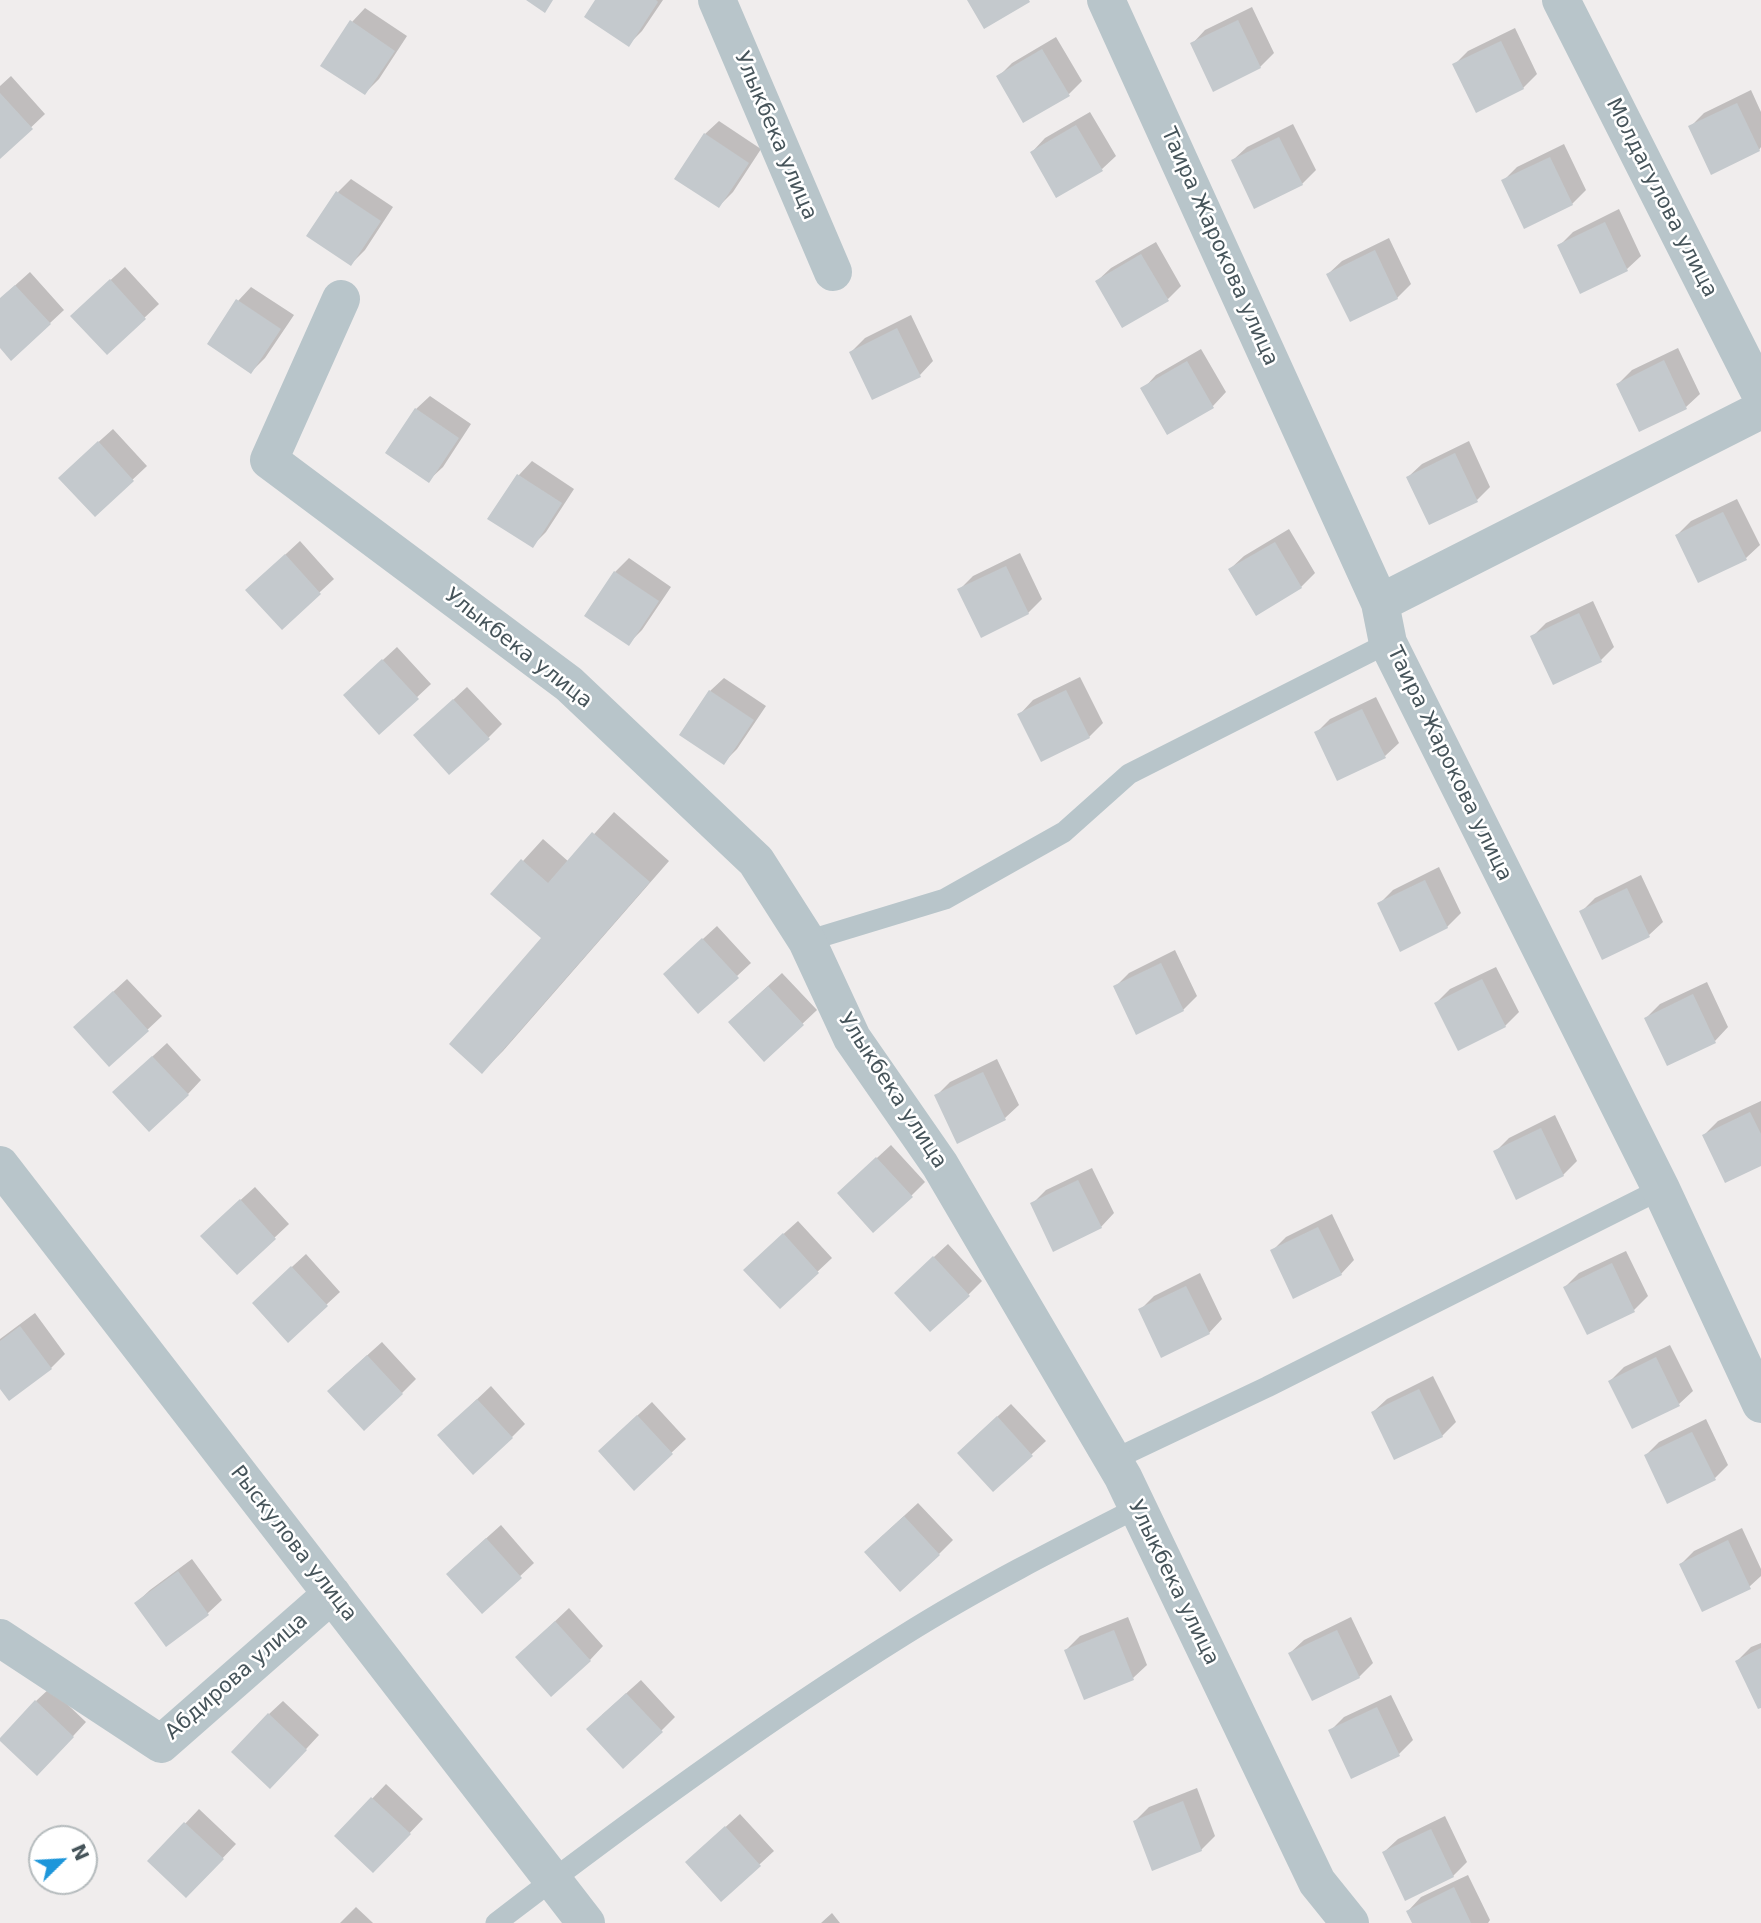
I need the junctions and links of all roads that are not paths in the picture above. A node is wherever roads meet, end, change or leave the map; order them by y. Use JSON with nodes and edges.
{"nodes":[{"id":1,"x":717,"y":0,"type":"edge"},
{"id":2,"x":1106,"y":0,"type":"edge"},
{"id":3,"x":1561,"y":0,"type":"edge"},
{"id":4,"x":833,"y":272,"type":"dead end"},
{"id":5,"x":341,"y":299,"type":"dead end"},
{"id":6,"x":1761,"y":396,"type":"edge"},
{"id":7,"x":1761,"y":410,"type":"edge"},
{"id":8,"x":1380,"y":603,"type":"junction"},
{"id":9,"x":1388,"y":643,"type":"junction"},
{"id":10,"x":807,"y":941,"type":"junction"},
{"id":11,"x":0,"y":1165,"type":"edge"},
{"id":12,"x":1661,"y":1189,"type":"junction"},
{"id":13,"x":1761,"y":1404,"type":"edge"},
{"id":14,"x":1113,"y":1460,"type":"junction"},
{"id":15,"x":1137,"y":1508,"type":"junction"},
{"id":16,"x":332,"y":1594,"type":"junction"},
{"id":17,"x":0,"y":1638,"type":"edge"},
{"id":18,"x":552,"y":1880,"type":"junction"},
{"id":19,"x":496,"y":1923,"type":"edge"},
{"id":20,"x":586,"y":1923,"type":"edge"},
{"id":21,"x":1350,"y":1923,"type":"edge"}],
"edges":[{"from":1,"to":4,"type":"street","name":"Улыкбека улица"},
{"from":2,"to":8,"type":"street","name":"Таира Жарокова улица"},
{"from":3,"to":6,"type":"street","name":"Молдагулова улица"},
{"from":5,"to":10,"type":"street","name":"Улыкбека улица"},
{"from":7,"to":8,"type":"street"},
{"from":8,"to":9,"type":"street","name":"Таира Жарокова улица"},
{"from":9,"to":10,"type":"lane"},
{"from":9,"to":12,"type":"street","name":"Таира Жарокова улица"},
{"from":10,"to":14,"type":"street","name":"Улыкбека улица"},
{"from":11,"to":16,"type":"street","name":"Рыскулова улица"},
{"from":12,"to":13,"type":"street","name":"Таира Жарокова улица"},
{"from":12,"to":14,"type":"lane"},
{"from":14,"to":15,"type":"street","name":"Улыкбека улица"},
{"from":15,"to":18,"type":"lane"},
{"from":15,"to":21,"type":"street","name":"Улыкбека улица"},
{"from":16,"to":17,"type":"street","name":"Абдирова улица"},
{"from":16,"to":18,"type":"street","name":"Рыскулова улица"},
{"from":18,"to":19,"type":"lane"},
{"from":18,"to":20,"type":"street","name":"Рыскулова улица"}]}
